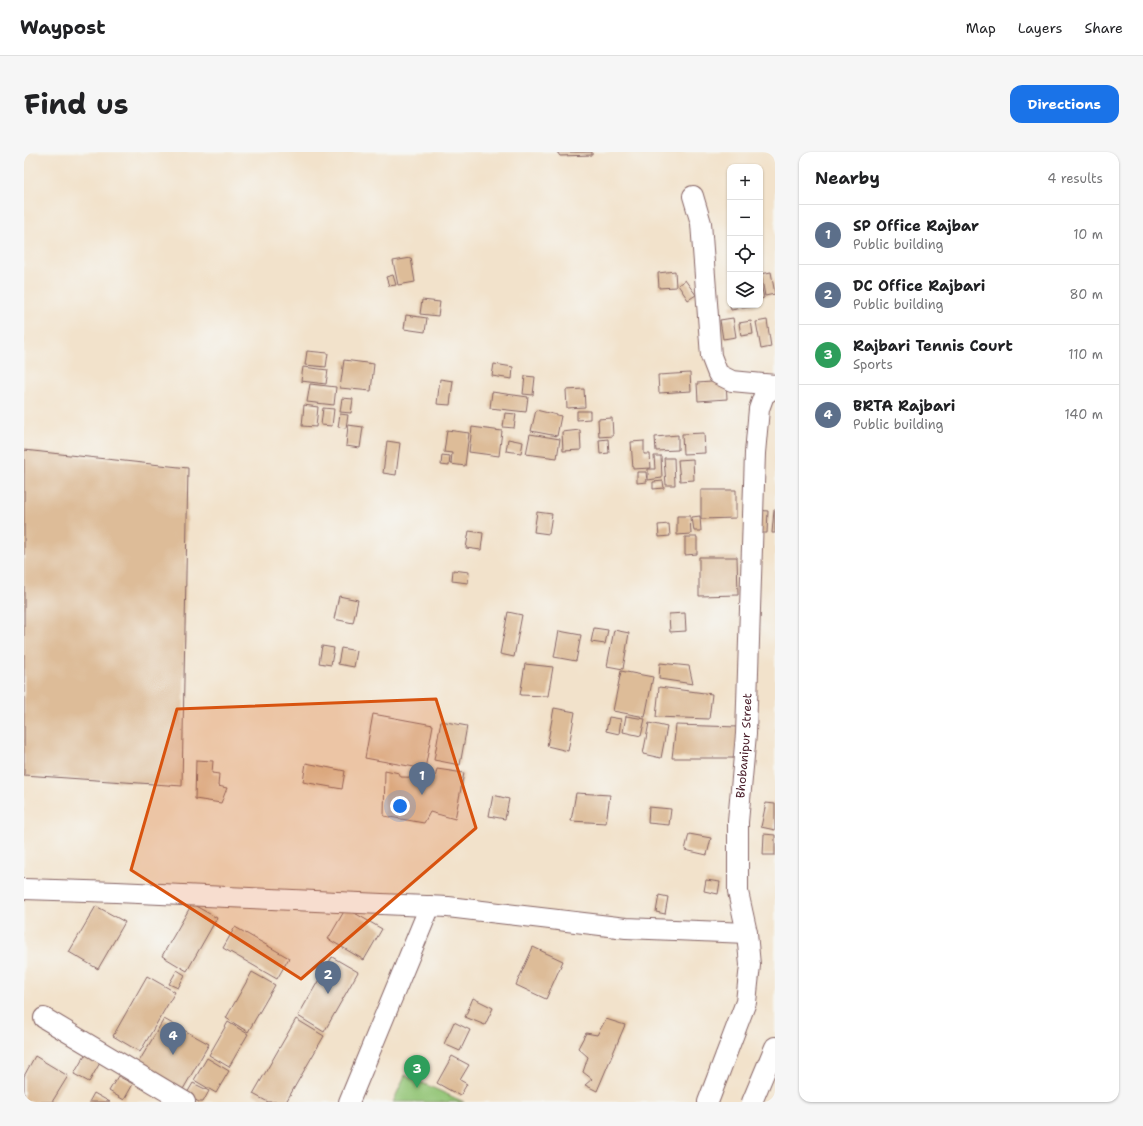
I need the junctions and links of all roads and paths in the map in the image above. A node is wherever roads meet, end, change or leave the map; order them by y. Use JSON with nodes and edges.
{"nodes":[{"id":1,"x":693,"y":196,"type":"dead end"},
{"id":2,"x":775,"y":386,"type":"edge"},
{"id":3,"x":24,"y":889,"type":"edge"},
{"id":4,"x":430,"y":906,"type":"junction"},
{"id":5,"x":746,"y":933,"type":"junction"},
{"id":6,"x":44,"y":1018,"type":"dead end"},
{"id":7,"x":775,"y":1048,"type":"edge"},
{"id":8,"x":185,"y":1102,"type":"edge"},
{"id":9,"x":349,"y":1102,"type":"edge"},
{"id":10,"x":708,"y":1102,"type":"edge"},
{"id":11,"x":752,"y":1102,"type":"edge"}],
"edges":[{"from":1,"to":2,"type":"street"},
{"from":2,"to":5,"type":"street","name":"Bhobanipur Street"},
{"from":3,"to":4,"type":"street"},
{"from":4,"to":5,"type":"street"},
{"from":4,"to":9,"type":"street"},
{"from":5,"to":10,"type":"street","name":"Bhobanipur Street"},
{"from":6,"to":8,"type":"street"},
{"from":7,"to":11,"type":"street"}]}
